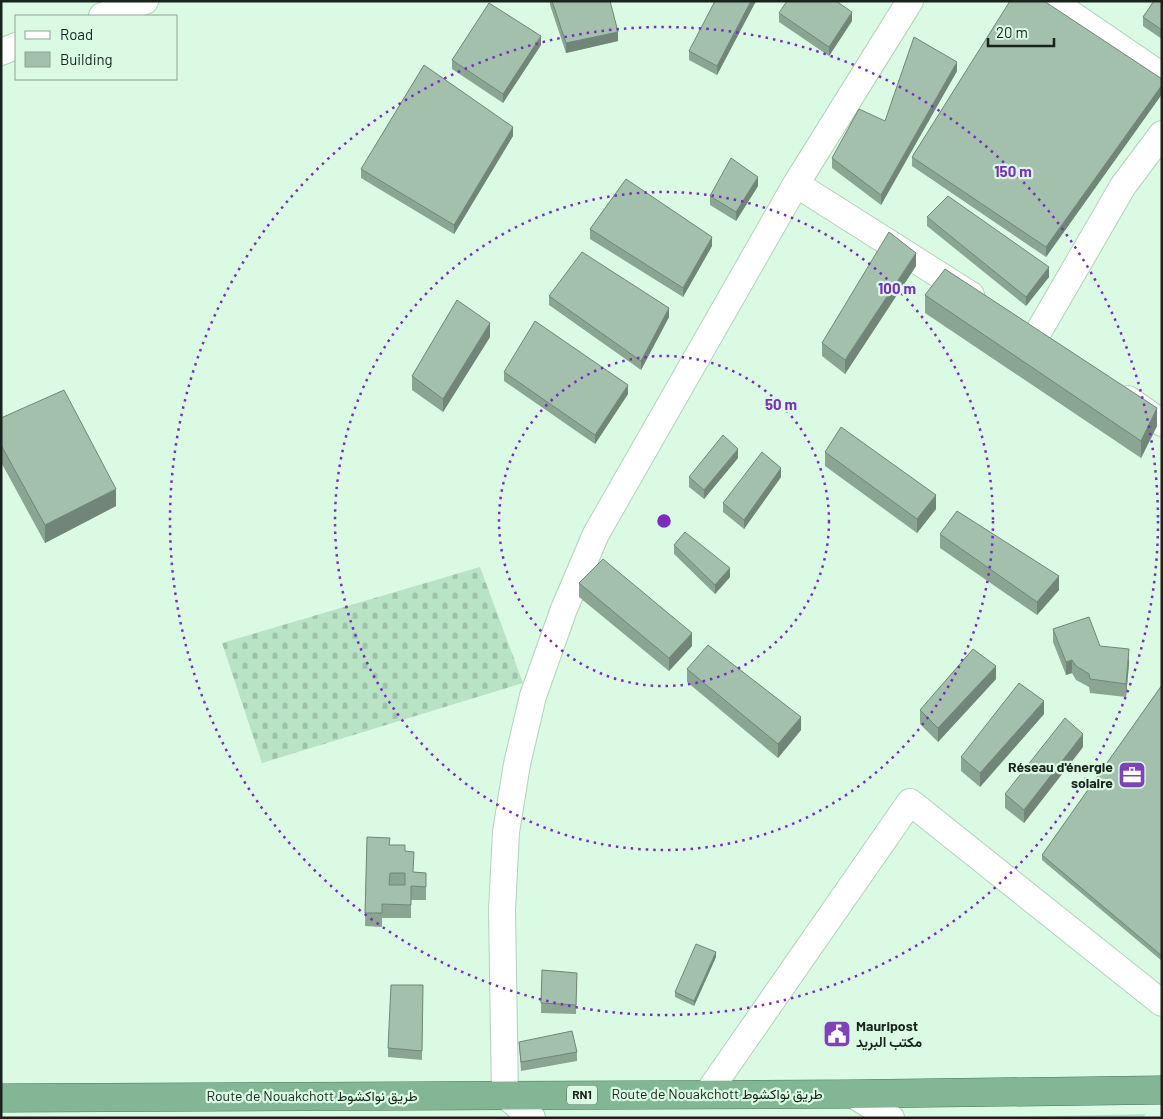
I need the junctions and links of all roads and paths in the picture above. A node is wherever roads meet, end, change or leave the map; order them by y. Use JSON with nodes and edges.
{"nodes":[{"id":1,"x":145,"y":1,"type":"edge"},
{"id":2,"x":910,"y":1,"type":"edge"},
{"id":3,"x":1060,"y":1,"type":"edge"},
{"id":4,"x":105,"y":15,"type":"edge"},
{"id":5,"x":15,"y":46,"type":"edge"},
{"id":6,"x":1,"y":52,"type":"edge"},
{"id":7,"x":1162,"y":76,"type":"edge"},
{"id":8,"x":1162,"y":134,"type":"edge"},
{"id":9,"x":796,"y":184,"type":"junction"},
{"id":10,"x":995,"y":310,"type":"edge"},
{"id":11,"x":1036,"y":336,"type":"edge"},
{"id":12,"x":1107,"y":384,"type":"edge"},
{"id":13,"x":1162,"y":422,"type":"edge"},
{"id":14,"x":1162,"y":1003,"type":"edge"},
{"id":15,"x":1162,"y":1090,"type":"edge"},
{"id":16,"x":707,"y":1094,"type":"junction"},
{"id":17,"x":852,"y":1094,"type":"junction"},
{"id":18,"x":506,"y":1095,"type":"junction"},
{"id":19,"x":1,"y":1098,"type":"edge"},
{"id":20,"x":532,"y":1118,"type":"edge"},
{"id":21,"x":891,"y":1118,"type":"edge"}],
"edges":[{"from":1,"to":4,"type":"street"},
{"from":2,"to":9,"type":"street"},
{"from":3,"to":7,"type":"street"},
{"from":5,"to":6,"type":"street"},
{"from":8,"to":11,"type":"street"},
{"from":9,"to":10,"type":"street"},
{"from":9,"to":18,"type":"street"},
{"from":12,"to":13,"type":"street"},
{"from":14,"to":16,"type":"street"},
{"from":15,"to":17,"type":"highway","name":"Route de Nouakchott طريق نواكشوط","number":"RN1"},
{"from":16,"to":17,"type":"highway","name":"Route de Nouakchott طريق نواكشوط","number":"RN1"},
{"from":16,"to":18,"type":"highway","name":"Route de Nouakchott طريق نواكشوط","number":"RN1"},
{"from":17,"to":21,"type":"street"},
{"from":18,"to":19,"type":"highway","name":"Route de Nouakchott طريق نواكشوط","number":"RN1"},
{"from":18,"to":20,"type":"street"}]}
